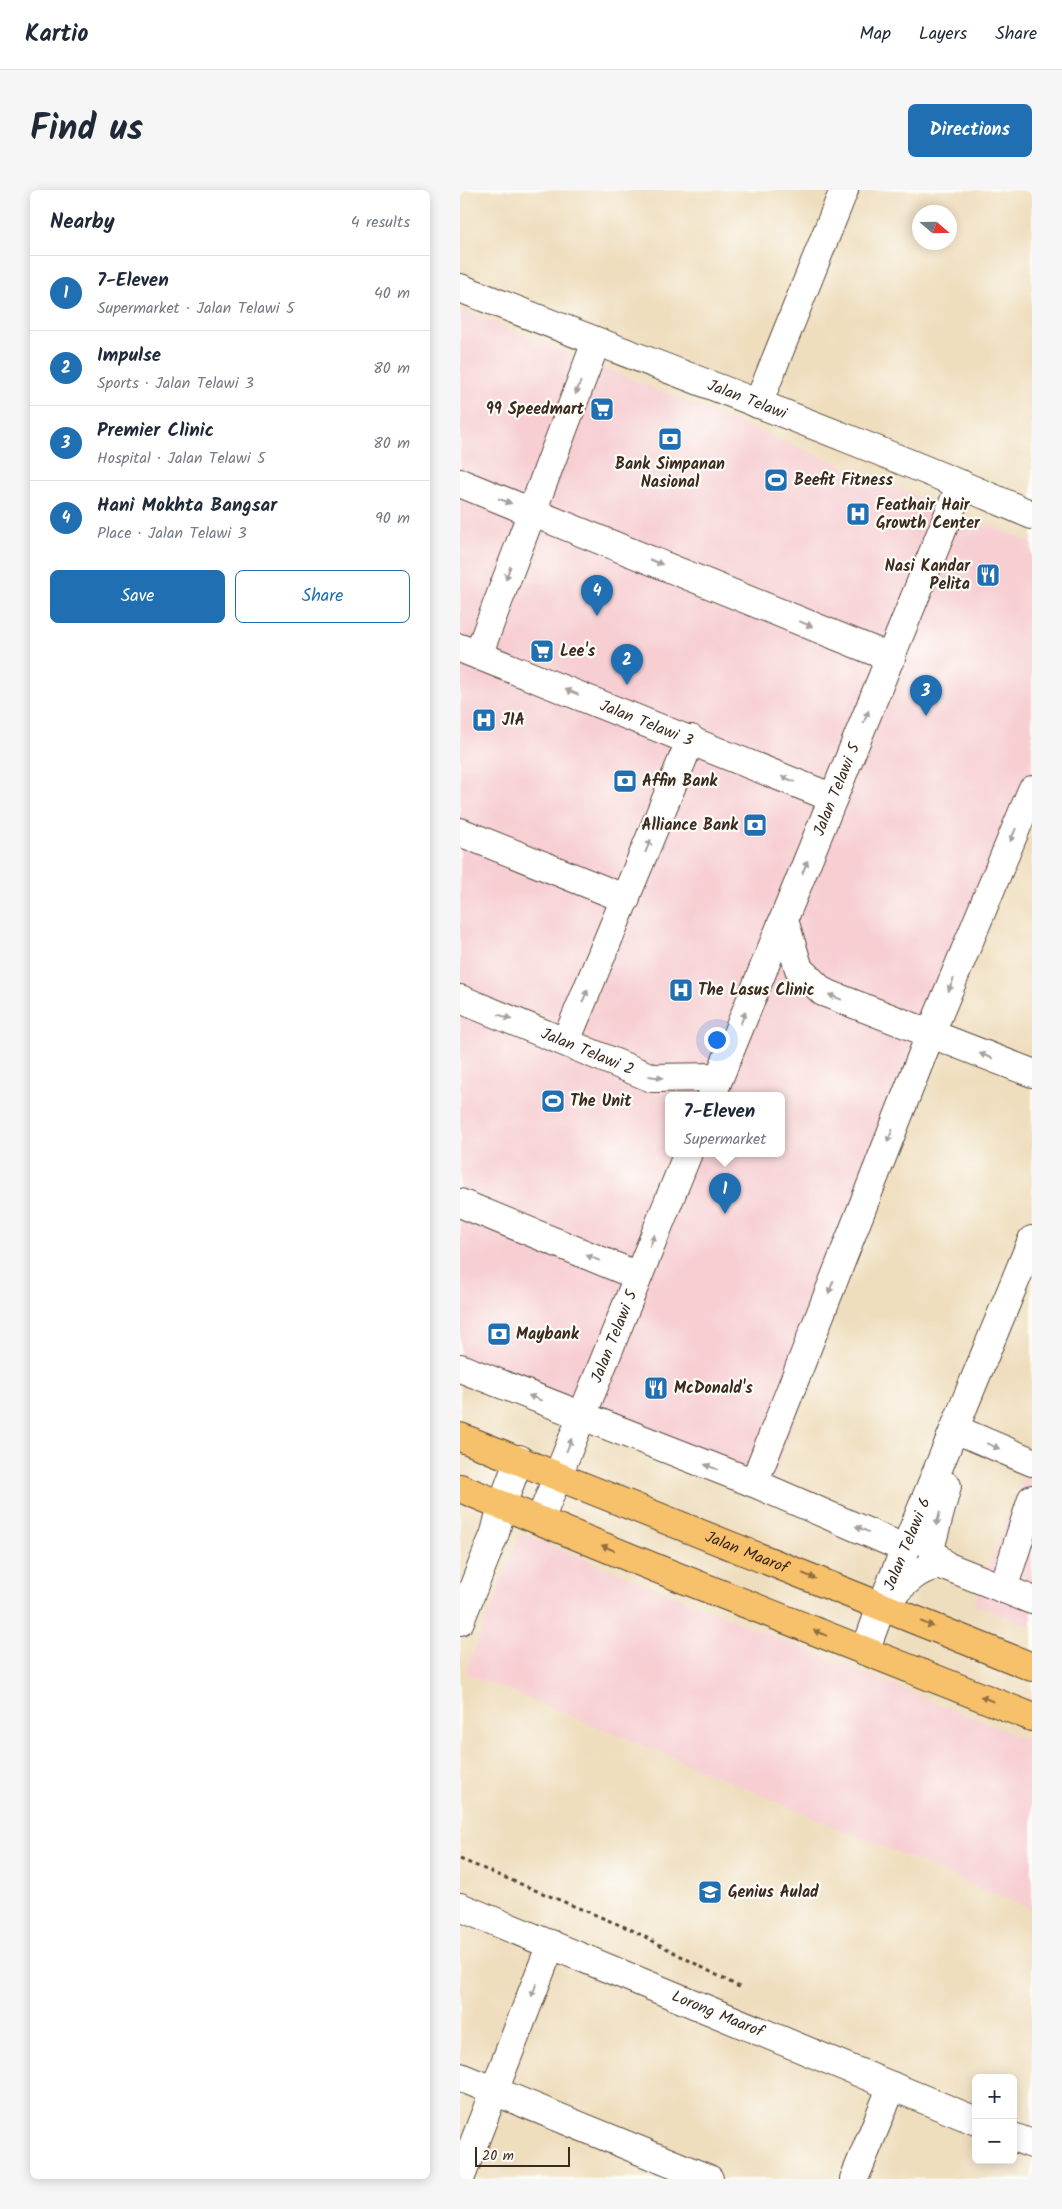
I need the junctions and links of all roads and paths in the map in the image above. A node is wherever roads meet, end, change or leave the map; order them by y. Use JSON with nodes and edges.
{"nodes":[{"id":1,"x":844,"y":190,"type":"edge"},
{"id":2,"x":460,"y":288,"type":"edge"},
{"id":3,"x":596,"y":342,"type":"junction"},
{"id":4,"x":758,"y":404,"type":"junction"},
{"id":5,"x":460,"y":483,"type":"edge"},
{"id":6,"x":961,"y":484,"type":"junction"},
{"id":7,"x":531,"y":511,"type":"junction"},
{"id":8,"x":1032,"y":515,"type":"edge"},
{"id":9,"x":469,"y":652,"type":"edge"},
{"id":10,"x":891,"y":658,"type":"junction"},
{"id":11,"x":691,"y":739,"type":"junction"},
{"id":12,"x":1032,"y":790,"type":"edge"},
{"id":13,"x":833,"y":798,"type":"junction"},
{"id":14,"x":460,"y":832,"type":"edge"},
{"id":15,"x":626,"y":900,"type":"junction"},
{"id":16,"x":784,"y":920,"type":"junction"},
{"id":17,"x":460,"y":999,"type":"edge"},
{"id":18,"x":930,"y":1035,"type":"junction"},
{"id":19,"x":566,"y":1041,"type":"junction"},
{"id":20,"x":1032,"y":1073,"type":"edge"},
{"id":21,"x":715,"y":1086,"type":"edge"},
{"id":22,"x":686,"y":1157,"type":"edge"},
{"id":23,"x":460,"y":1204,"type":"edge"},
{"id":24,"x":1032,"y":1240,"type":"edge"},
{"id":25,"x":1027,"y":1269,"type":"edge"},
{"id":26,"x":638,"y":1276,"type":"junction"},
{"id":27,"x":460,"y":1368,"type":"edge"},
{"id":28,"x":581,"y":1416,"type":"junction"},
{"id":29,"x":952,"y":1433,"type":"junction"},
{"id":30,"x":460,"y":1437,"type":"edge"},
{"id":31,"x":519,"y":1459,"type":"junction"},
{"id":32,"x":1032,"y":1462,"type":"edge"},
{"id":33,"x":558,"y":1475,"type":"junction"},
{"id":34,"x":754,"y":1483,"type":"junction"},
{"id":35,"x":460,"y":1488,"type":"edge"},
{"id":36,"x":1032,"y":1499,"type":"edge"},
{"id":37,"x":502,"y":1504,"type":"junction"},
{"id":38,"x":540,"y":1520,"type":"junction"},
{"id":39,"x":906,"y":1549,"type":"junction"},
{"id":40,"x":946,"y":1566,"type":"junction"},
{"id":41,"x":1003,"y":1589,"type":"junction"},
{"id":42,"x":1032,"y":1600,"type":"edge"},
{"id":43,"x":882,"y":1605,"type":"junction"},
{"id":44,"x":460,"y":1621,"type":"edge"},
{"id":45,"x":865,"y":1651,"type":"junction"},
{"id":46,"x":1032,"y":1667,"type":"edge"},
{"id":47,"x":1032,"y":1717,"type":"edge"},
{"id":48,"x":460,"y":1859,"type":"edge"},
{"id":49,"x":460,"y":1907,"type":"edge"},
{"id":50,"x":551,"y":1944,"type":"junction"},
{"id":51,"x":750,"y":1993,"type":"dead end"},
{"id":52,"x":460,"y":2077,"type":"edge"},
{"id":53,"x":892,"y":2086,"type":"junction"},
{"id":54,"x":494,"y":2091,"type":"junction"},
{"id":55,"x":972,"y":2119,"type":"edge"},
{"id":56,"x":1017,"y":2138,"type":"edge"},
{"id":57,"x":1032,"y":2144,"type":"edge"},
{"id":58,"x":460,"y":2179,"type":"edge"},
{"id":59,"x":709,"y":2179,"type":"edge"},
{"id":60,"x":854,"y":2179,"type":"edge"}],
"edges":[{"from":1,"to":4,"type":"street"},
{"from":2,"to":3,"type":"street","name":"Jalan Telawi"},
{"from":3,"to":4,"type":"street","name":"Jalan Telawi"},
{"from":3,"to":7,"type":"street","one_way":true},
{"from":4,"to":6,"type":"street","name":"Jalan Telawi"},
{"from":5,"to":7,"type":"street","one_way":true},
{"from":6,"to":8,"type":"street","name":"Jalan Telawi"},
{"from":6,"to":10,"type":"street","name":"Jalan Telawi 5"},
{"from":7,"to":9,"type":"street","one_way":true},
{"from":7,"to":10,"type":"street","one_way":true},
{"from":11,"to":9,"type":"street","name":"Jalan Telawi 3","one_way":true},
{"from":13,"to":10,"type":"street","name":"Jalan Telawi 5","one_way":true},
{"from":13,"to":11,"type":"street","name":"Jalan Telawi 3","one_way":true},
{"from":15,"to":11,"type":"street","one_way":true},
{"from":12,"to":18,"type":"street","one_way":true},
{"from":16,"to":13,"type":"street","name":"Jalan Telawi 5","one_way":true},
{"from":14,"to":15,"type":"street"},
{"from":19,"to":15,"type":"street","one_way":true},
{"from":18,"to":16,"type":"street","one_way":true},
{"from":21,"to":16,"type":"street","name":"Jalan Telawi 5","one_way":true},
{"from":17,"to":19,"type":"street","name":"Jalan Telawi 2","one_way":true},
{"from":20,"to":18,"type":"street","one_way":true},
{"from":18,"to":34,"type":"street","one_way":true},
{"from":19,"to":21,"type":"street","name":"Jalan Telawi 2","one_way":true},
{"from":26,"to":22,"type":"street","name":"Jalan Telawi 5","one_way":true},
{"from":26,"to":23,"type":"street","one_way":true},
{"from":24,"to":25,"type":"street","name":"Jalan Telawi 6"},
{"from":25,"to":29,"type":"street","name":"Jalan Telawi 6"},
{"from":26,"to":28,"type":"street","name":"Jalan Telawi 5"},
{"from":28,"to":27,"type":"street","one_way":true},
{"from":33,"to":28,"type":"street","name":"Jalan Telawi 5","one_way":true},
{"from":34,"to":28,"type":"street","one_way":true},
{"from":29,"to":32,"type":"street","one_way":true},
{"from":29,"to":39,"type":"street","name":"Jalan Telawi 6"},
{"from":29,"to":40,"type":"street","name":"Jalan Telawi 6","one_way":true},
{"from":30,"to":31,"type":"main road","name":"Jalan Maarof"},
{"from":31,"to":33,"type":"main road","name":"Jalan Maarof"},
{"from":31,"to":37,"type":"street"},
{"from":33,"to":38,"type":"street","name":"Jalan Telawi 5"},
{"from":33,"to":43,"type":"main road","name":"Jalan Maarof","one_way":true},
{"from":39,"to":34,"type":"street","one_way":true},
{"from":35,"to":37,"type":"main road"},
{"from":36,"to":41,"type":"street"},
{"from":37,"to":38,"type":"main road"},
{"from":37,"to":44,"type":"street"},
{"from":45,"to":38,"type":"main road","one_way":true},
{"from":39,"to":43,"type":"street","name":"Jalan Telawi 6"},
{"from":40,"to":41,"type":"street"},
{"from":40,"to":43,"type":"street"},
{"from":41,"to":42,"type":"street"},
{"from":43,"to":45,"type":"street","name":"Jalan Telawi 6"},
{"from":43,"to":46,"type":"main road","name":"Jalan Maarof","one_way":true},
{"from":47,"to":45,"type":"main road","one_way":true},
{"from":48,"to":51,"type":"path"},
{"from":49,"to":50,"type":"street","name":"Lorong Maarof"},
{"from":50,"to":53,"type":"street","name":"Lorong Maarof"},
{"from":50,"to":54,"type":"street","one_way":true},
{"from":52,"to":54,"type":"street"},
{"from":53,"to":55,"type":"street","name":"Lorong Maarof"},
{"from":53,"to":60,"type":"street"},
{"from":54,"to":58,"type":"street"},
{"from":54,"to":59,"type":"street"},
{"from":56,"to":57,"type":"street"}]}
